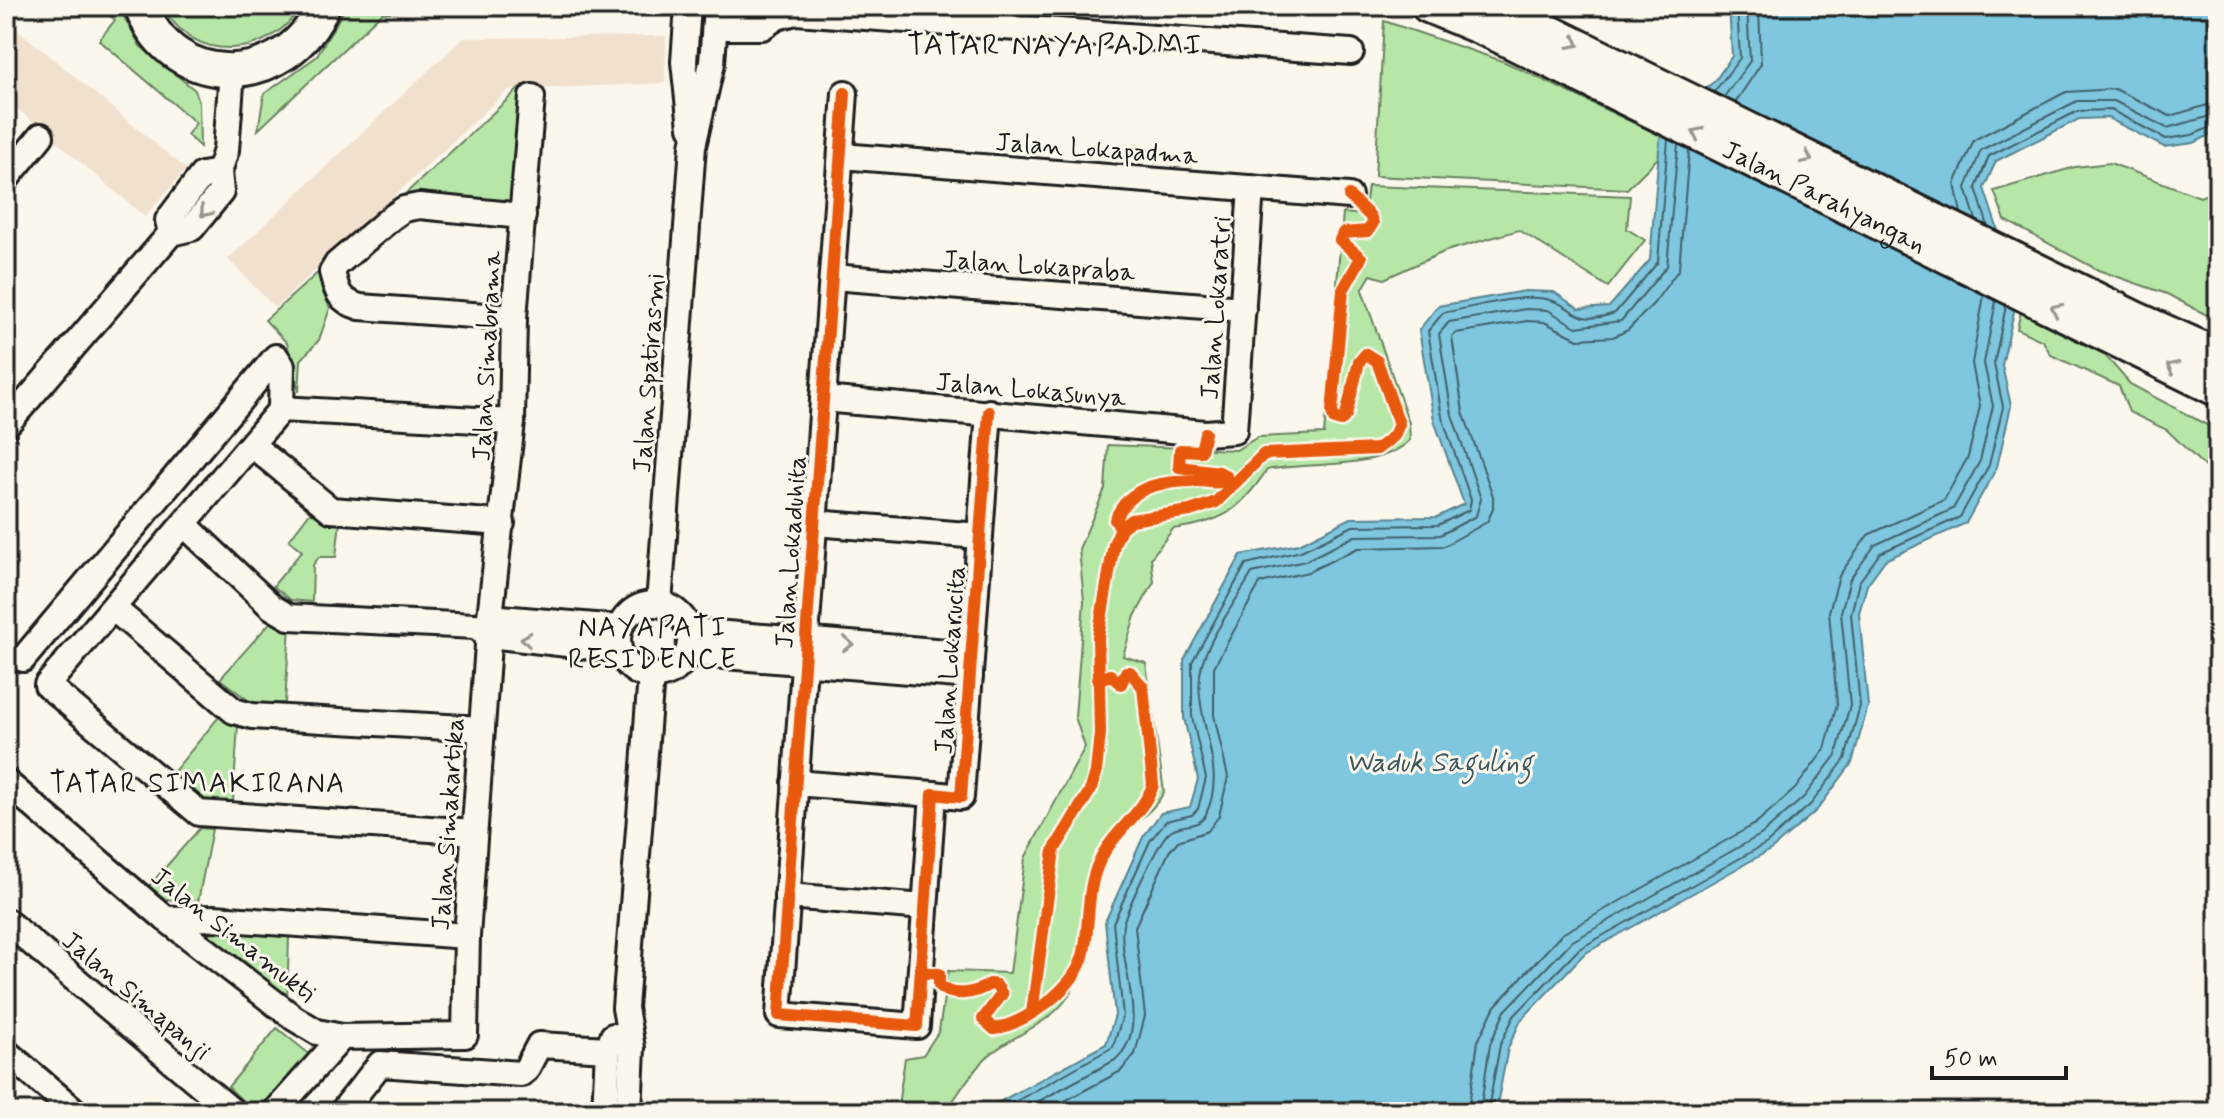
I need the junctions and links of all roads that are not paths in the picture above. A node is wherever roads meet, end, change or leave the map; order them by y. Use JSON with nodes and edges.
{"nodes":[{"id":1,"x":141,"y":6,"type":"edge"},
{"id":2,"x":323,"y":6,"type":"edge"},
{"id":3,"x":688,"y":6,"type":"edge"},
{"id":4,"x":1428,"y":6,"type":"edge"},
{"id":5,"x":716,"y":16,"type":"edge"},
{"id":6,"x":1498,"y":16,"type":"edge"},
{"id":7,"x":1351,"y":52,"type":"dead end"},
{"id":8,"x":232,"y":71,"type":"junction"},
{"id":9,"x":845,"y":93,"type":"dead end"},
{"id":10,"x":532,"y":97,"type":"dead end"},
{"id":11,"x":41,"y":136,"type":"dead end"},
{"id":12,"x":693,"y":146,"type":"junction"},
{"id":13,"x":841,"y":156,"type":"junction"},
{"id":14,"x":6,"y":179,"type":"edge"},
{"id":15,"x":1251,"y":188,"type":"junction"},
{"id":16,"x":1349,"y":196,"type":"dead end"},
{"id":17,"x":523,"y":216,"type":"junction"},
{"id":18,"x":832,"y":277,"type":"junction"},
{"id":19,"x":1243,"y":309,"type":"junction"},
{"id":20,"x":514,"y":318,"type":"junction"},
{"id":21,"x":2130,"y":331,"type":"junction"},
{"id":22,"x":2218,"y":355,"type":"edge"},
{"id":23,"x":2218,"y":390,"type":"edge"},
{"id":24,"x":823,"y":399,"type":"junction"},
{"id":25,"x":281,"y":409,"type":"junction"},
{"id":26,"x":989,"y":412,"type":"junction"},
{"id":27,"x":512,"y":422,"type":"junction"},
{"id":28,"x":6,"y":425,"type":"edge"},
{"id":29,"x":1234,"y":431,"type":"joint"},
{"id":30,"x":252,"y":445,"type":"junction"},
{"id":31,"x":502,"y":523,"type":"junction"},
{"id":32,"x":814,"y":523,"type":"junction"},
{"id":33,"x":185,"y":525,"type":"junction"},
{"id":34,"x":980,"y":536,"type":"junction"},
{"id":35,"x":659,"y":604,"type":"junction"},
{"id":36,"x":113,"y":608,"type":"junction"},
{"id":37,"x":485,"y":626,"type":"junction"},
{"id":38,"x":619,"y":639,"type":"junction"},
{"id":39,"x":689,"y":642,"type":"junction"},
{"id":40,"x":805,"y":652,"type":"junction"},
{"id":41,"x":23,"y":659,"type":"dead end"},
{"id":42,"x":970,"y":665,"type":"junction"},
{"id":43,"x":651,"y":676,"type":"junction"},
{"id":44,"x":482,"y":729,"type":"junction"},
{"id":45,"x":6,"y":782,"type":"edge"},
{"id":46,"x":795,"y":783,"type":"junction"},
{"id":47,"x":933,"y":794,"type":"junction"},
{"id":48,"x":474,"y":832,"type":"junction"},
{"id":49,"x":787,"y":896,"type":"junction"},
{"id":50,"x":925,"y":907,"type":"junction"},
{"id":51,"x":166,"y":919,"type":"junction"},
{"id":52,"x":6,"y":921,"type":"edge"},
{"id":53,"x":467,"y":936,"type":"junction"},
{"id":54,"x":625,"y":1008,"type":"junction"},
{"id":55,"x":917,"y":1026,"type":"joint"},
{"id":56,"x":465,"y":1035,"type":"joint"},
{"id":57,"x":342,"y":1037,"type":"junction"},
{"id":58,"x":608,"y":1049,"type":"junction"},
{"id":59,"x":6,"y":1052,"type":"edge"},
{"id":60,"x":76,"y":1112,"type":"edge"},
{"id":61,"x":233,"y":1112,"type":"edge"},
{"id":62,"x":275,"y":1112,"type":"edge"},
{"id":63,"x":342,"y":1112,"type":"edge"},
{"id":64,"x":605,"y":1112,"type":"edge"},
{"id":65,"x":629,"y":1112,"type":"edge"}],
"edges":[{"from":1,"to":8,"type":"main road"},
{"from":2,"to":8,"type":"main road"},
{"from":3,"to":12,"type":"street","name":"Jalan Spatirasmi"},
{"from":4,"to":6,"type":"main road","name":"Jalan Parahyangan"},
{"from":5,"to":7,"type":"street"},
{"from":5,"to":12,"type":"street","name":"Jalan Spatirasmi"},
{"from":6,"to":21,"type":"main road","name":"Jalan Parahyangan"},
{"from":8,"to":28,"type":"street"},
{"from":9,"to":13,"type":"street","name":"Jalan Lokaduhita"},
{"from":10,"to":17,"type":"street","name":"Jalan Simabrama"},
{"from":11,"to":14,"type":"street"},
{"from":12,"to":35,"type":"street","name":"Jalan Spatirasmi"},
{"from":13,"to":15,"type":"street","name":"Jalan Lokapadma"},
{"from":13,"to":18,"type":"street","name":"Jalan Lokaduhita"},
{"from":15,"to":16,"type":"street","name":"Jalan Lokapadma"},
{"from":15,"to":19,"type":"street","name":"Jalan Lokaratri"},
{"from":17,"to":20,"type":"street","name":"Jalan Simabrama"},
{"from":17,"to":20,"type":"street"},
{"from":18,"to":19,"type":"street","name":"Jalan Lokapraba"},
{"from":18,"to":24,"type":"street","name":"Jalan Lokaduhita"},
{"from":19,"to":29,"type":"street","name":"Jalan Lokaratri"},
{"from":20,"to":27,"type":"street","name":"Jalan Simabrama"},
{"from":21,"to":22,"type":"main road","name":"Jalan Parahyangan"},
{"from":23,"to":21,"type":"main road","name":"Jalan Parahyangan","one_way":true},
{"from":24,"to":26,"type":"street","name":"Jalan Lokasunya"},
{"from":24,"to":32,"type":"street","name":"Jalan Lokaduhita"},
{"from":25,"to":27,"type":"street"},
{"from":25,"to":30,"type":"street"},
{"from":25,"to":41,"type":"street"},
{"from":26,"to":29,"type":"street","name":"Jalan Lokasunya"},
{"from":26,"to":34,"type":"street","name":"Jalan Lokarucita"},
{"from":27,"to":31,"type":"street","name":"Jalan Simabrama"},
{"from":30,"to":31,"type":"street"},
{"from":30,"to":33,"type":"street"},
{"from":31,"to":37,"type":"street","name":"Jalan Simabrama"},
{"from":32,"to":34,"type":"street"},
{"from":32,"to":40,"type":"street","name":"Jalan Lokaduhita"},
{"from":33,"to":36,"type":"street"},
{"from":33,"to":37,"type":"street"},
{"from":34,"to":42,"type":"street","name":"Jalan Lokarucita"},
{"from":35,"to":38,"type":"street"},
{"from":35,"to":39,"type":"street"},
{"from":36,"to":44,"type":"street"},
{"from":36,"to":48,"type":"street"},
{"from":37,"to":38,"type":"street"},
{"from":37,"to":44,"type":"street","name":"Jalan Simakartika"},
{"from":38,"to":43,"type":"street"},
{"from":39,"to":40,"type":"street"},
{"from":39,"to":43,"type":"street"},
{"from":40,"to":42,"type":"street"},
{"from":40,"to":46,"type":"street","name":"Jalan Lokaduhita"},
{"from":42,"to":47,"type":"street","name":"Jalan Lokarucita"},
{"from":43,"to":54,"type":"street"},
{"from":44,"to":48,"type":"street","name":"Jalan Simakartika"},
{"from":45,"to":51,"type":"street","name":"Jalan Simamukti"},
{"from":46,"to":47,"type":"street"},
{"from":46,"to":49,"type":"street","name":"Jalan Lokaduhita"},
{"from":47,"to":50,"type":"street","name":"Jalan Lokarucita"},
{"from":48,"to":53,"type":"street","name":"Jalan Simakartika"},
{"from":49,"to":50,"type":"street"},
{"from":49,"to":55,"type":"street","name":"Jalan Lokaduhita"},
{"from":50,"to":55,"type":"street","name":"Jalan Lokarucita"},
{"from":51,"to":53,"type":"street"},
{"from":51,"to":57,"type":"street","name":"Jalan Simamukti"},
{"from":52,"to":61,"type":"street","name":"Jalan Simapanji"},
{"from":53,"to":56,"type":"street","name":"Jalan Simakartika"},
{"from":54,"to":58,"type":"street"},
{"from":54,"to":65,"type":"street"},
{"from":56,"to":57,"type":"street","name":"Jalan Simamukti"},
{"from":57,"to":62,"type":"street"},
{"from":58,"to":63,"type":"street"},
{"from":58,"to":64,"type":"street"},
{"from":59,"to":60,"type":"street"}]}
